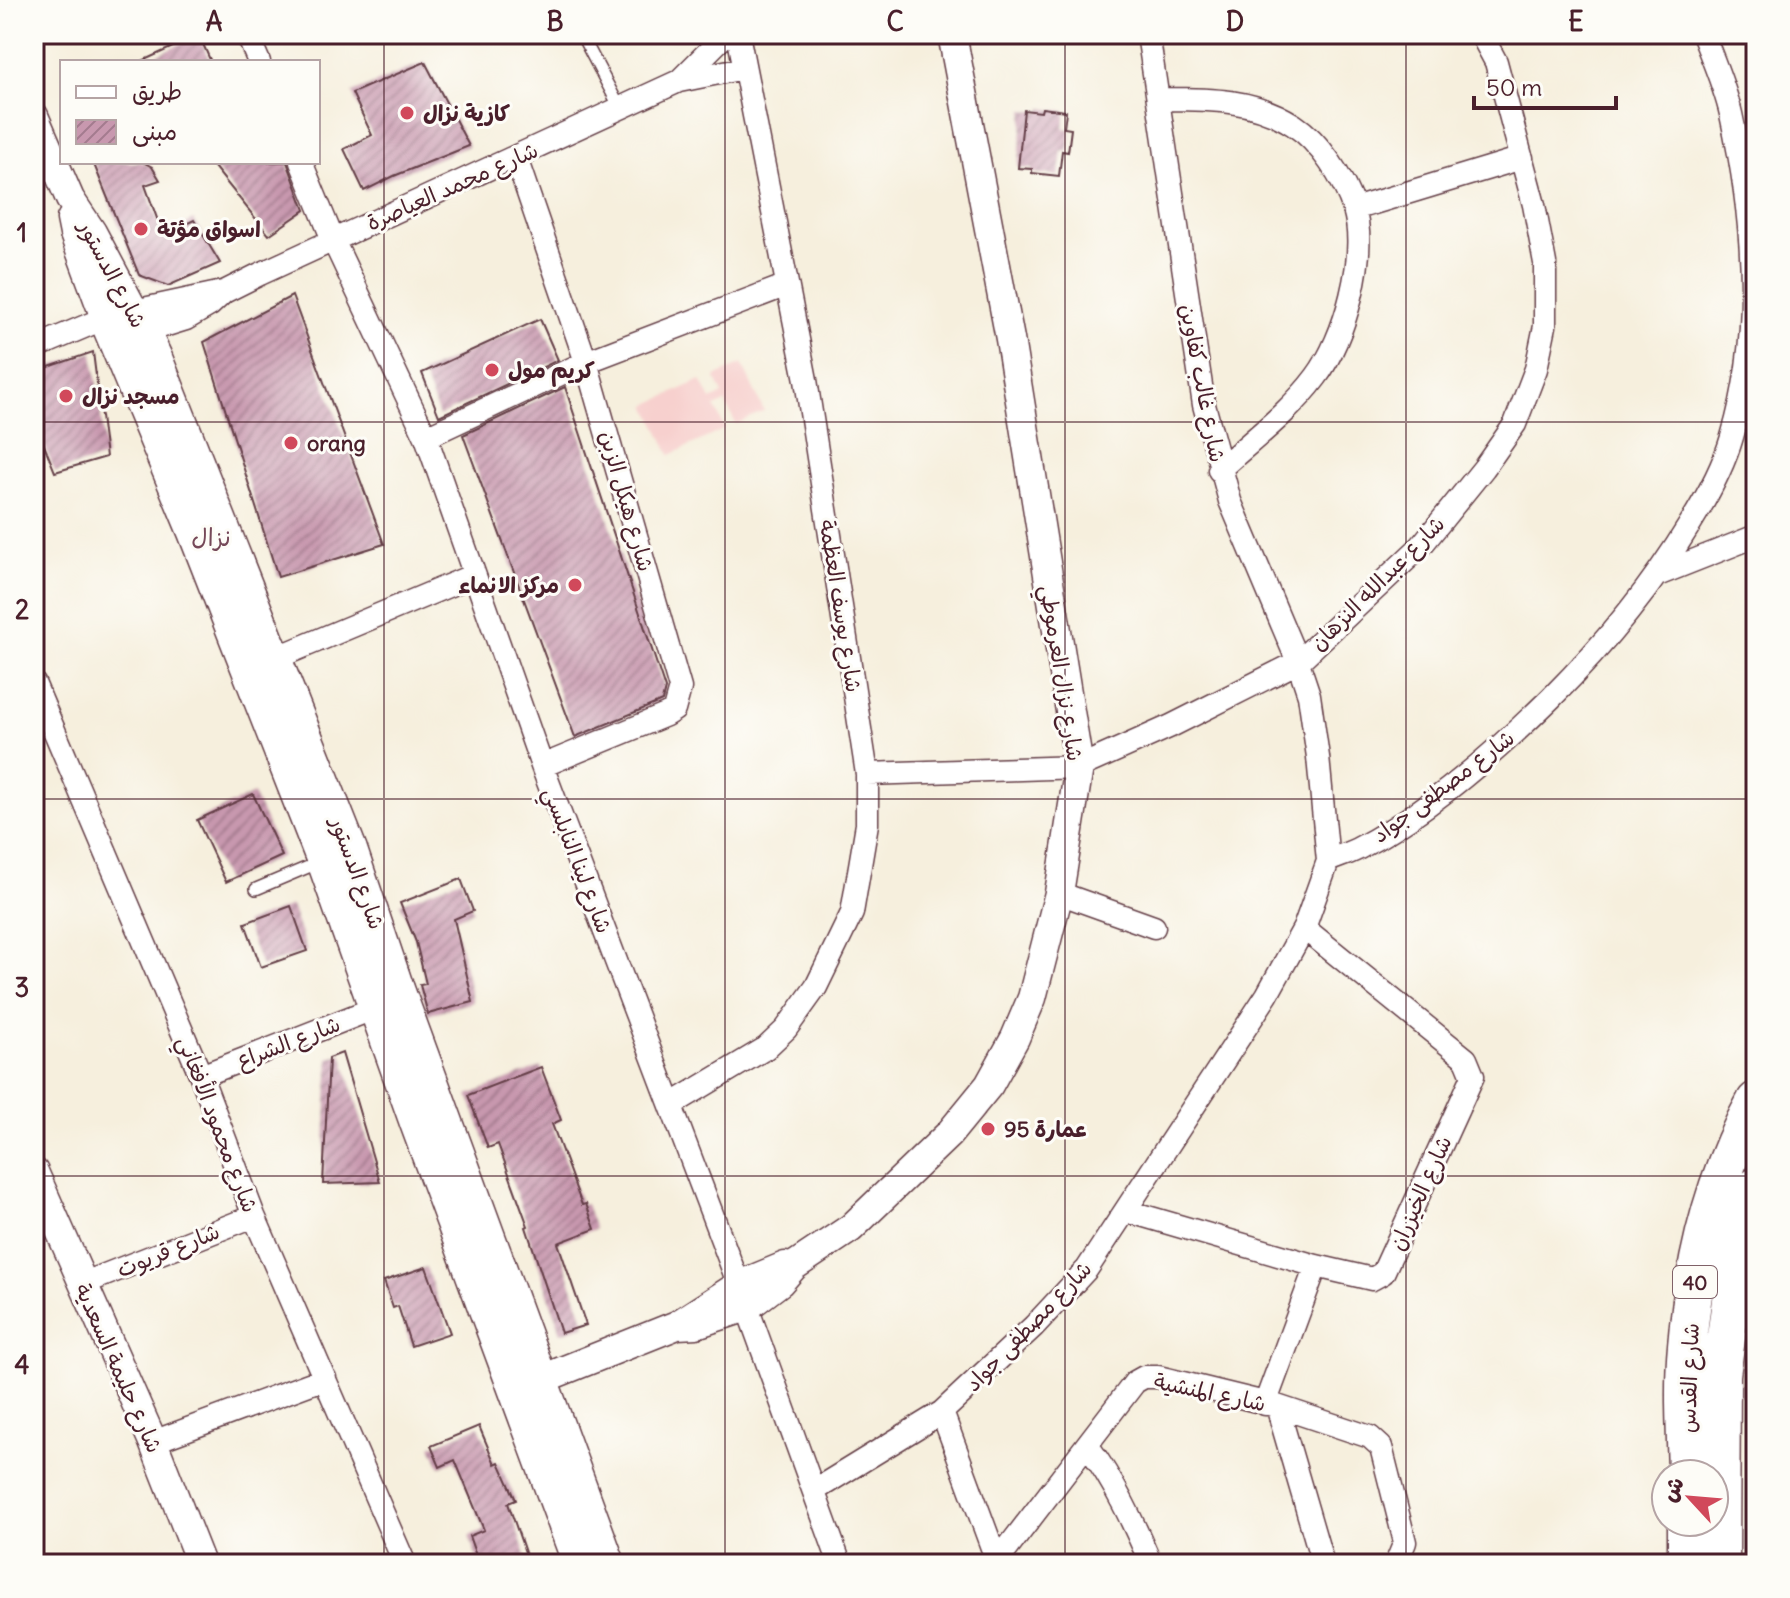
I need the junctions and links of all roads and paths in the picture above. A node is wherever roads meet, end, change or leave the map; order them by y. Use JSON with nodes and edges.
{"nodes":[{"id":1,"x":247,"y":34,"type":"edge"},
{"id":2,"x":581,"y":34,"type":"edge"},
{"id":3,"x":726,"y":34,"type":"edge"},
{"id":4,"x":738,"y":34,"type":"edge"},
{"id":5,"x":952,"y":34,"type":"edge"},
{"id":6,"x":1148,"y":34,"type":"edge"},
{"id":7,"x":1481,"y":34,"type":"edge"},
{"id":8,"x":1703,"y":34,"type":"edge"},
{"id":9,"x":258,"y":60,"type":"edge"},
{"id":10,"x":744,"y":68,"type":"junction"},
{"id":11,"x":679,"y":81,"type":"junction"},
{"id":12,"x":1159,"y":99,"type":"junction"},
{"id":13,"x":620,"y":108,"type":"junction"},
{"id":14,"x":34,"y":116,"type":"edge"},
{"id":15,"x":516,"y":158,"type":"junction"},
{"id":16,"x":1522,"y":158,"type":"junction"},
{"id":17,"x":302,"y":164,"type":"edge"},
{"id":18,"x":1354,"y":209,"type":"junction"},
{"id":19,"x":333,"y":240,"type":"junction"},
{"id":20,"x":787,"y":285,"type":"junction"},
{"id":21,"x":124,"y":325,"type":"junction"},
{"id":22,"x":34,"y":348,"type":"edge"},
{"id":23,"x":586,"y":362,"type":"junction"},
{"id":24,"x":426,"y":437,"type":"junction"},
{"id":25,"x":1219,"y":470,"type":"junction"},
{"id":26,"x":1756,"y":536,"type":"edge"},
{"id":27,"x":1660,"y":574,"type":"junction"},
{"id":28,"x":474,"y":575,"type":"junction"},
{"id":29,"x":276,"y":658,"type":"junction"},
{"id":30,"x":1298,"y":662,"type":"junction"},
{"id":31,"x":34,"y":683,"type":"edge"},
{"id":32,"x":542,"y":766,"type":"junction"},
{"id":33,"x":1079,"y":767,"type":"junction"},
{"id":34,"x":867,"y":774,"type":"junction"},
{"id":35,"x":337,"y":855,"type":"junction"},
{"id":36,"x":1328,"y":861,"type":"junction"},
{"id":37,"x":256,"y":889,"type":"dead end"},
{"id":38,"x":1059,"y":893,"type":"junction"},
{"id":39,"x":1154,"y":927,"type":"dead end"},
{"id":40,"x":1304,"y":928,"type":"junction"},
{"id":41,"x":375,"y":1008,"type":"junction"},
{"id":42,"x":201,"y":1076,"type":"junction"},
{"id":43,"x":1756,"y":1101,"type":"edge"},
{"id":44,"x":671,"y":1105,"type":"junction"},
{"id":45,"x":34,"y":1172,"type":"edge"},
{"id":46,"x":1756,"y":1187,"type":"edge"},
{"id":47,"x":1127,"y":1211,"type":"junction"},
{"id":48,"x":254,"y":1216,"type":"junction"},
{"id":49,"x":1316,"y":1266,"type":"junction"},
{"id":50,"x":82,"y":1284,"type":"junction"},
{"id":51,"x":743,"y":1296,"type":"junction"},
{"id":52,"x":325,"y":1378,"type":"junction"},
{"id":53,"x":542,"y":1379,"type":"junction"},
{"id":54,"x":1271,"y":1405,"type":"junction"},
{"id":55,"x":942,"y":1412,"type":"junction"},
{"id":56,"x":153,"y":1442,"type":"junction"},
{"id":57,"x":1088,"y":1446,"type":"junction"},
{"id":58,"x":1687,"y":1458,"type":"edge"},
{"id":59,"x":815,"y":1490,"type":"junction"},
{"id":60,"x":1687,"y":1538,"type":"edge"},
{"id":61,"x":998,"y":1563,"type":"edge"},
{"id":62,"x":201,"y":1564,"type":"edge"},
{"id":63,"x":405,"y":1564,"type":"edge"},
{"id":64,"x":579,"y":1564,"type":"edge"},
{"id":65,"x":609,"y":1564,"type":"edge"},
{"id":66,"x":840,"y":1564,"type":"edge"},
{"id":67,"x":1151,"y":1564,"type":"edge"},
{"id":68,"x":1323,"y":1564,"type":"edge"},
{"id":69,"x":1396,"y":1564,"type":"edge"},
{"id":70,"x":1687,"y":1564,"type":"edge"},
{"id":71,"x":1720,"y":1564,"type":"edge"}],
"edges":[{"from":1,"to":9,"type":"street"},
{"from":2,"to":13,"type":"lane"},
{"from":3,"to":11,"type":"street","name":"شارع محمد العياصرة"},
{"from":4,"to":10,"type":"street","name":"شارع يوسف العظمة"},
{"from":5,"to":33,"type":"street","name":"شارع نزال العرموطي"},
{"from":6,"to":12,"type":"street","name":"شارع غالب كفاوين"},
{"from":7,"to":16,"type":"street","name":"شارع عبدالله النزهان"},
{"from":8,"to":27,"type":"street","name":"شارع مصطفى جواد"},
{"from":10,"to":11,"type":"street","name":"شارع محمد العياصرة"},
{"from":10,"to":20,"type":"street","name":"شارع يوسف العظمة"},
{"from":11,"to":13,"type":"street","name":"شارع محمد العياصرة"},
{"from":12,"to":18,"type":"street"},
{"from":12,"to":25,"type":"street","name":"شارع غالب كفاوين"},
{"from":13,"to":15,"type":"street","name":"شارع محمد العياصرة"},
{"from":14,"to":21,"type":"street","name":"شارع الدستور"},
{"from":15,"to":19,"type":"street","name":"شارع محمد العياصرة"},
{"from":15,"to":23,"type":"street","name":"شارع هيكل الزبن"},
{"from":16,"to":18,"type":"street"},
{"from":16,"to":30,"type":"street","name":"شارع عبدالله النزهان"},
{"from":17,"to":19,"type":"street","name":"شارع لينا النابلسي"},
{"from":18,"to":25,"type":"street"},
{"from":19,"to":21,"type":"street","name":"شارع محمد العياصرة"},
{"from":19,"to":24,"type":"street","name":"شارع لينا النابلسي"},
{"from":20,"to":23,"type":"street"},
{"from":20,"to":34,"type":"street","name":"شارع يوسف العظمة"},
{"from":21,"to":22,"type":"street","name":"شارع محمد العياصرة"},
{"from":21,"to":29,"type":"main road","name":"شارع الدستور"},
{"from":21,"to":35,"type":"main road","name":"شارع الدستور"},
{"from":23,"to":24,"type":"street"},
{"from":23,"to":32,"type":"street","name":"شارع هيكل الزبن"},
{"from":24,"to":28,"type":"street","name":"شارع لينا النابلسي"},
{"from":25,"to":30,"type":"street","name":"شارع غالب كفاوين"},
{"from":26,"to":27,"type":"street"},
{"from":27,"to":36,"type":"street","name":"شارع مصطفى جواد"},
{"from":28,"to":29,"type":"street"},
{"from":28,"to":32,"type":"street","name":"شارع لينا النابلسي"},
{"from":29,"to":35,"type":"main road","name":"شارع الدستور"},
{"from":30,"to":33,"type":"street","name":"شارع عبدالله النزهان"},
{"from":30,"to":36,"type":"street","name":"شارع غالب كفاوين"},
{"from":31,"to":42,"type":"street","name":"شارع محمود الأفغاني"},
{"from":32,"to":44,"type":"street","name":"شارع لينا النابلسي"},
{"from":33,"to":34,"type":"street","name":"شارع عبدالله النزهان"},
{"from":33,"to":38,"type":"street","name":"شارع نزال العرموطي"},
{"from":34,"to":44,"type":"street","name":"شارع يوسف العظمة"},
{"from":35,"to":37,"type":"lane"},
{"from":35,"to":41,"type":"main road","name":"شارع الدستور"},
{"from":35,"to":53,"type":"main road","name":"شارع الدستور"},
{"from":36,"to":40,"type":"street","name":"شارع مصطفى جواد"},
{"from":38,"to":39,"type":"street"},
{"from":38,"to":51,"type":"street","name":"شارع نزال العرموطي"},
{"from":40,"to":47,"type":"street","name":"شارع مصطفى جواد"},
{"from":40,"to":49,"type":"street","name":"شارع الخيزران"},
{"from":41,"to":42,"type":"street","name":"شارع الشراع"},
{"from":41,"to":64,"type":"main road","name":"شارع الدستور"},
{"from":42,"to":48,"type":"street","name":"شارع محمود الأفغاني"},
{"from":43,"to":58,"type":"highway","name":"شارع القدس","number":"40"},
{"from":44,"to":51,"type":"street","name":"شارع لينا النابلسي"},
{"from":45,"to":50,"type":"street","name":"شارع حليمة السعدية"},
{"from":46,"to":71,"type":"highway","name":"شارع القدس","number":"40"},
{"from":47,"to":49,"type":"street","name":"شارع الخيزران"},
{"from":47,"to":55,"type":"street","name":"شارع مصطفى جواد"},
{"from":48,"to":50,"type":"street","name":"شارع قريوت"},
{"from":48,"to":52,"type":"street","name":"شارع محمود الأفغاني"},
{"from":49,"to":54,"type":"street"},
{"from":50,"to":56,"type":"street","name":"شارع حليمة السعدية"},
{"from":51,"to":53,"type":"street","name":"شارع نزال العرموطي"},
{"from":51,"to":59,"type":"street","name":"شارع لينا النابلسي"},
{"from":52,"to":56,"type":"street"},
{"from":52,"to":63,"type":"street","name":"شارع محمود الأفغاني"},
{"from":53,"to":65,"type":"main road","name":"شارع الدستور"},
{"from":54,"to":57,"type":"street","name":"شارع المنشية"},
{"from":54,"to":68,"type":"street"},
{"from":54,"to":69,"type":"street","name":"شارع المنشية"},
{"from":55,"to":59,"type":"street","name":"شارع مصطفى جواد"},
{"from":55,"to":61,"type":"street"},
{"from":56,"to":62,"type":"street","name":"شارع حليمة السعدية"},
{"from":57,"to":61,"type":"street","name":"شارع المنشية"},
{"from":57,"to":67,"type":"street"},
{"from":59,"to":66,"type":"street","name":"شارع لينا النابلسي"},
{"from":60,"to":70,"type":"highway"}]}
